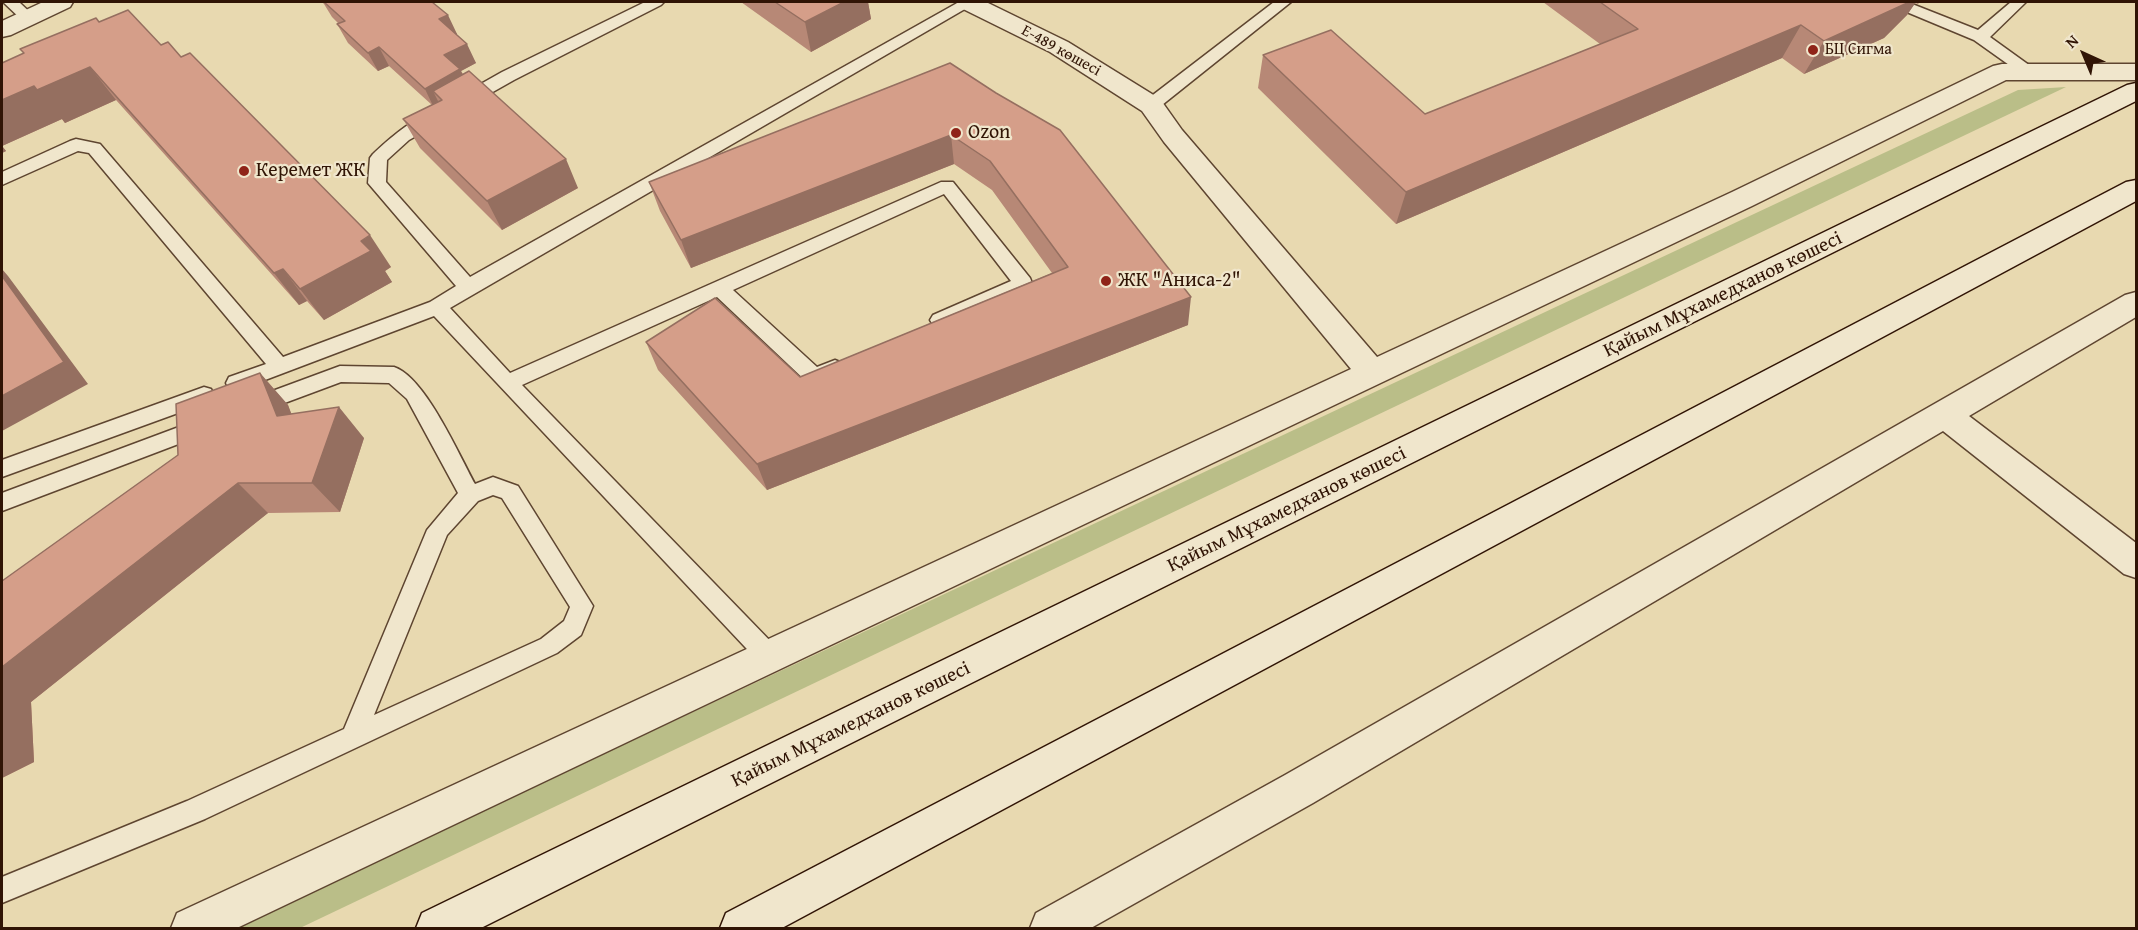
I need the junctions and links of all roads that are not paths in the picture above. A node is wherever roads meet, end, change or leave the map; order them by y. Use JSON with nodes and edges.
{"nodes":[{"id":1,"x":10,"y":2,"type":"edge"},
{"id":2,"x":61,"y":2,"type":"edge"},
{"id":3,"x":656,"y":2,"type":"edge"},
{"id":4,"x":968,"y":2,"type":"edge"},
{"id":5,"x":1283,"y":2,"type":"edge"},
{"id":6,"x":1895,"y":2,"type":"edge"},
{"id":7,"x":2019,"y":2,"type":"edge"},
{"id":8,"x":28,"y":18,"type":"junction"},
{"id":9,"x":2,"y":30,"type":"edge"},
{"id":10,"x":1980,"y":37,"type":"junction"},
{"id":11,"x":2136,"y":72,"type":"edge"},
{"id":12,"x":2032,"y":73,"type":"junction"},
{"id":13,"x":2136,"y":91,"type":"edge"},
{"id":14,"x":1151,"y":105,"type":"junction"},
{"id":15,"x":2,"y":179,"type":"edge"},
{"id":16,"x":2136,"y":189,"type":"edge"},
{"id":17,"x":468,"y":287,"type":"junction"},
{"id":18,"x":719,"y":288,"type":"junction"},
{"id":19,"x":2136,"y":303,"type":"edge"},
{"id":20,"x":437,"y":307,"type":"junction"},
{"id":21,"x":918,"y":330,"type":"edge"},
{"id":22,"x":856,"y":358,"type":"edge"},
{"id":23,"x":280,"y":367,"type":"junction"},
{"id":24,"x":1372,"y":373,"type":"junction"},
{"id":25,"x":507,"y":383,"type":"junction"},
{"id":26,"x":241,"y":411,"type":"edge"},
{"id":27,"x":1944,"y":414,"type":"junction"},
{"id":28,"x":220,"y":419,"type":"edge"},
{"id":29,"x":2,"y":469,"type":"edge"},
{"id":30,"x":470,"y":495,"type":"junction"},
{"id":31,"x":2,"y":502,"type":"edge"},
{"id":32,"x":2136,"y":563,"type":"edge"},
{"id":33,"x":769,"y":657,"type":"junction"},
{"id":34,"x":353,"y":737,"type":"junction"},
{"id":35,"x":2,"y":890,"type":"edge"},
{"id":36,"x":192,"y":928,"type":"edge"},
{"id":37,"x":437,"y":928,"type":"edge"},
{"id":38,"x":741,"y":928,"type":"edge"},
{"id":39,"x":1051,"y":928,"type":"edge"}],
"edges":[{"from":1,"to":8,"type":"lane"},
{"from":2,"to":8,"type":"street"},
{"from":3,"to":17,"type":"lane"},
{"from":4,"to":14,"type":"street","name":"Е-489 көшесі"},
{"from":4,"to":17,"type":"lane"},
{"from":5,"to":14,"type":"lane"},
{"from":6,"to":10,"type":"lane"},
{"from":7,"to":10,"type":"lane"},
{"from":8,"to":9,"type":"street"},
{"from":10,"to":12,"type":"lane"},
{"from":11,"to":12,"type":"street"},
{"from":12,"to":24,"type":"street"},
{"from":13,"to":37,"type":"street","name":"Қайым Мұхамедханов көшесі"},
{"from":14,"to":24,"type":"street"},
{"from":15,"to":23,"type":"lane"},
{"from":16,"to":38,"type":"street"},
{"from":17,"to":20,"type":"lane"},
{"from":18,"to":21,"type":"lane"},
{"from":18,"to":22,"type":"lane"},
{"from":18,"to":25,"type":"lane"},
{"from":19,"to":27,"type":"street"},
{"from":20,"to":23,"type":"lane"},
{"from":20,"to":25,"type":"lane"},
{"from":23,"to":29,"type":"lane"},
{"from":24,"to":33,"type":"street"},
{"from":25,"to":33,"type":"lane"},
{"from":26,"to":30,"type":"lane"},
{"from":27,"to":32,"type":"street"},
{"from":27,"to":39,"type":"street"},
{"from":28,"to":31,"type":"lane"},
{"from":30,"to":34,"type":"lane"},
{"from":30,"to":34,"type":"lane"},
{"from":33,"to":36,"type":"street"},
{"from":34,"to":35,"type":"lane"}]}
